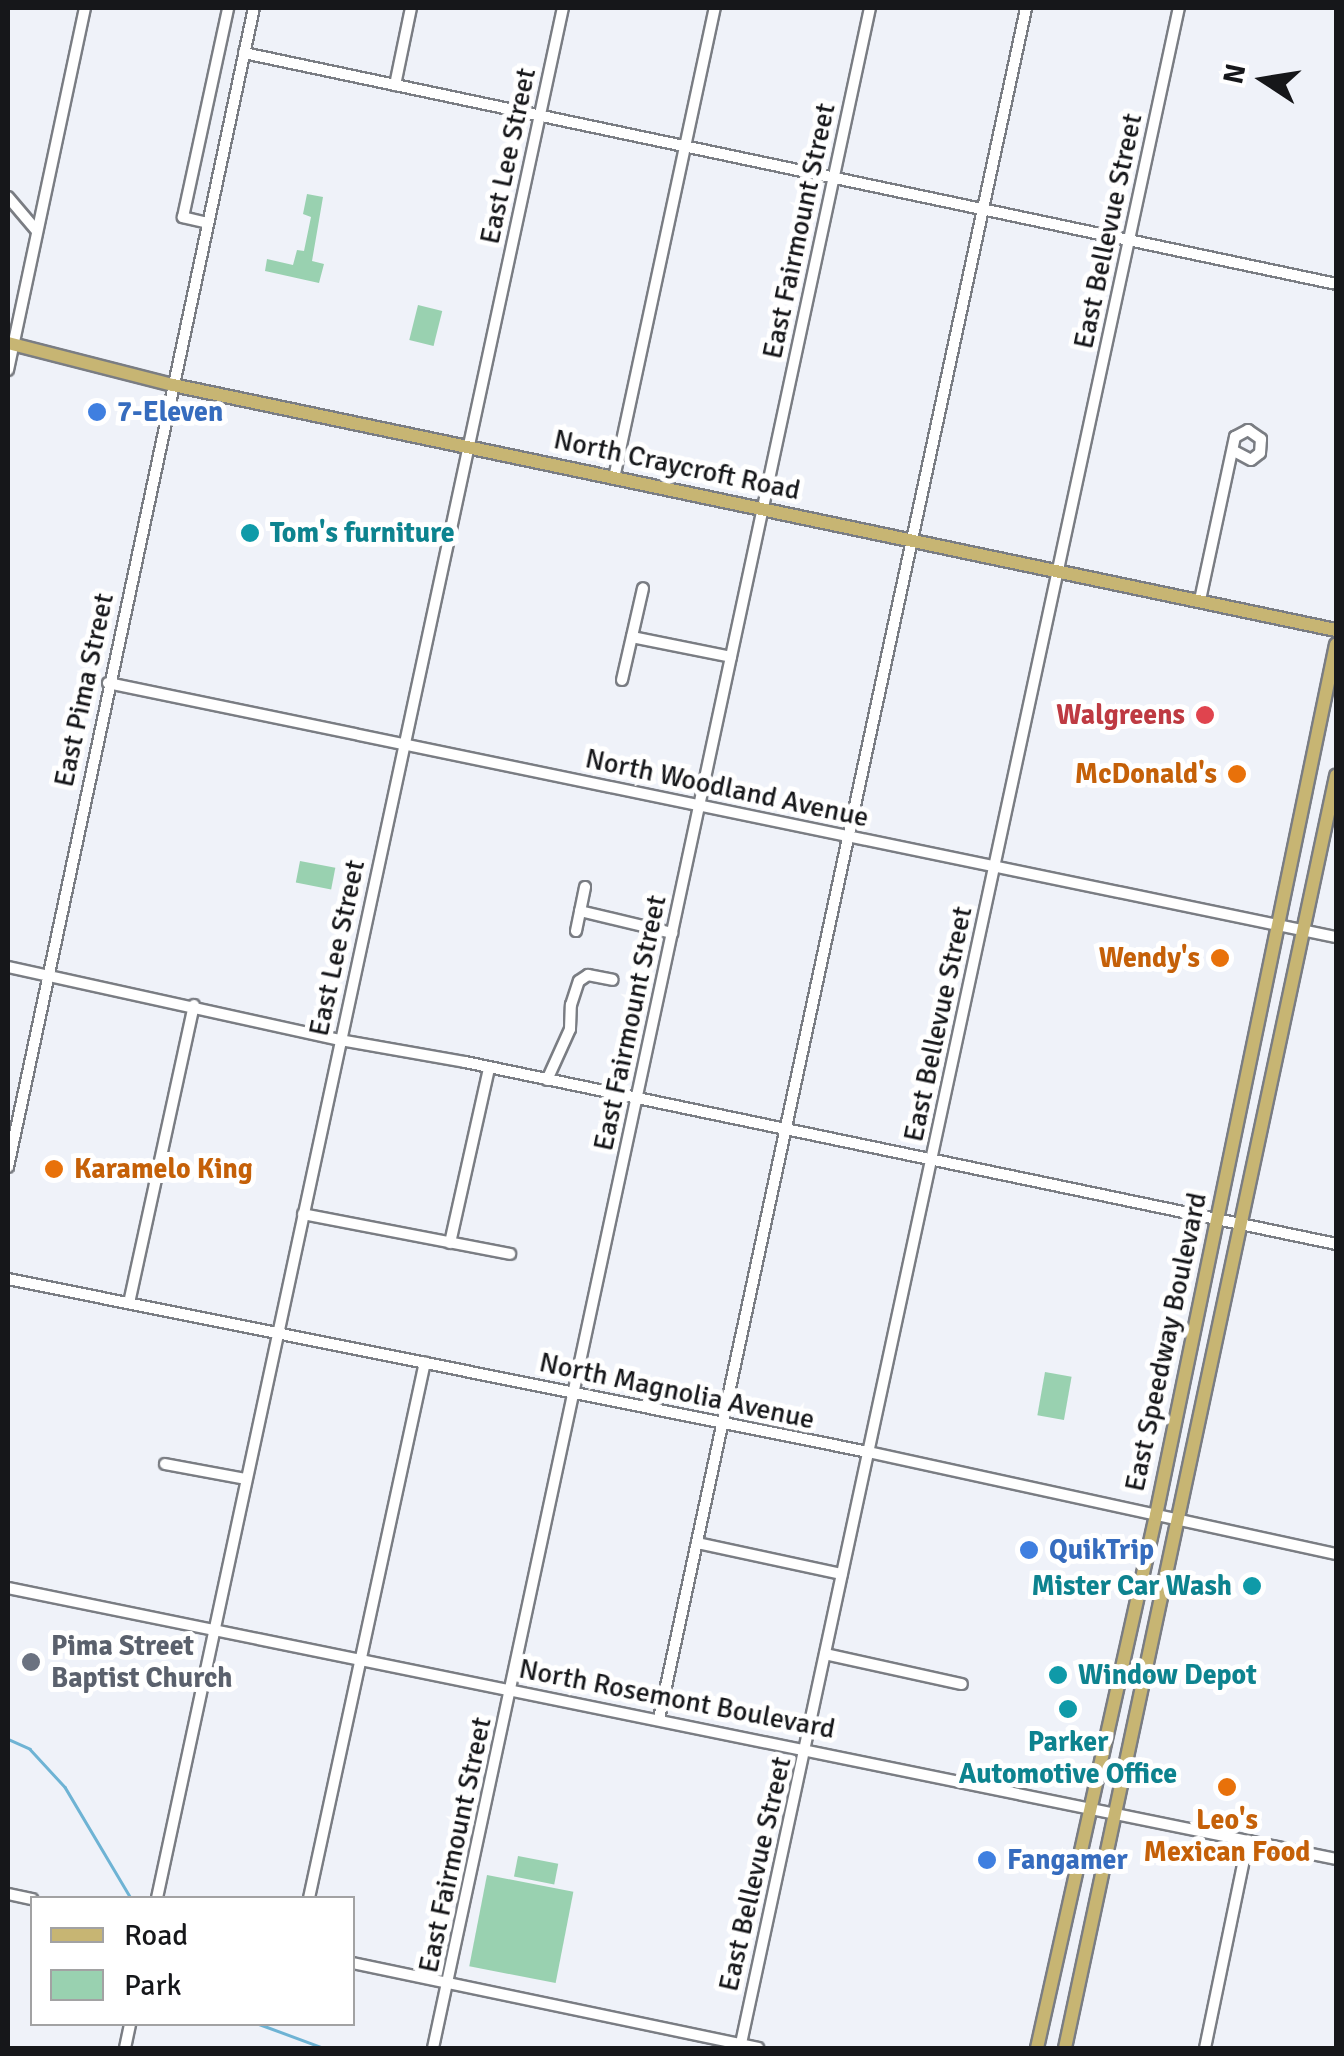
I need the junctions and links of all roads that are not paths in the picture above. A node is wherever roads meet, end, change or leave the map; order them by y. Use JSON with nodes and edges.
{"nodes":[{"id":1,"x":85,"y":8,"type":"edge"},
{"id":2,"x":228,"y":8,"type":"edge"},
{"id":3,"x":254,"y":8,"type":"edge"},
{"id":4,"x":411,"y":8,"type":"edge"},
{"id":5,"x":562,"y":8,"type":"edge"},
{"id":6,"x":715,"y":8,"type":"edge"},
{"id":7,"x":870,"y":8,"type":"edge"},
{"id":8,"x":1026,"y":8,"type":"edge"},
{"id":9,"x":1179,"y":8,"type":"edge"},
{"id":10,"x":244,"y":53,"type":"junction"},
{"id":11,"x":396,"y":85,"type":"junction"},
{"id":12,"x":539,"y":114,"type":"junction"},
{"id":13,"x":686,"y":145,"type":"junction"},
{"id":14,"x":834,"y":176,"type":"junction"},
{"id":15,"x":8,"y":197,"type":"edge"},
{"id":16,"x":982,"y":210,"type":"junction"},
{"id":17,"x":208,"y":223,"type":"junction"},
{"id":18,"x":36,"y":230,"type":"junction"},
{"id":19,"x":1129,"y":239,"type":"junction"},
{"id":20,"x":1336,"y":284,"type":"edge"},
{"id":21,"x":10,"y":344,"type":"edge"},
{"id":22,"x":8,"y":370,"type":"edge"},
{"id":23,"x":173,"y":384,"type":"junction"},
{"id":24,"x":470,"y":444,"type":"junction"},
{"id":25,"x":1234,"y":451,"type":"dead end"},
{"id":26,"x":614,"y":478,"type":"junction"},
{"id":27,"x":763,"y":508,"type":"junction"},
{"id":28,"x":910,"y":541,"type":"junction"},
{"id":29,"x":1058,"y":571,"type":"junction"},
{"id":30,"x":644,"y":588,"type":"dead end"},
{"id":31,"x":1200,"y":600,"type":"junction"},
{"id":32,"x":1336,"y":630,"type":"edge"},
{"id":33,"x":632,"y":636,"type":"junction"},
{"id":34,"x":1336,"y":644,"type":"edge"},
{"id":35,"x":730,"y":657,"type":"junction"},
{"id":36,"x":622,"y":680,"type":"dead end"},
{"id":37,"x":108,"y":683,"type":"junction"},
{"id":38,"x":405,"y":746,"type":"junction"},
{"id":39,"x":1336,"y":776,"type":"edge"},
{"id":40,"x":699,"y":803,"type":"junction"},
{"id":41,"x":846,"y":836,"type":"junction"},
{"id":42,"x":995,"y":866,"type":"junction"},
{"id":43,"x":585,"y":887,"type":"dead end"},
{"id":44,"x":580,"y":911,"type":"junction"},
{"id":45,"x":1279,"y":925,"type":"junction"},
{"id":46,"x":1302,"y":930,"type":"junction"},
{"id":47,"x":576,"y":931,"type":"dead end"},
{"id":48,"x":672,"y":932,"type":"junction"},
{"id":49,"x":1336,"y":937,"type":"edge"},
{"id":50,"x":8,"y":967,"type":"edge"},
{"id":51,"x":47,"y":975,"type":"junction"},
{"id":52,"x":613,"y":980,"type":"dead end"},
{"id":53,"x":194,"y":1006,"type":"junction"},
{"id":54,"x":340,"y":1040,"type":"junction"},
{"id":55,"x":489,"y":1068,"type":"junction"},
{"id":56,"x":547,"y":1080,"type":"junction"},
{"id":57,"x":638,"y":1099,"type":"junction"},
{"id":58,"x":12,"y":1123,"type":"edge"},
{"id":59,"x":784,"y":1128,"type":"junction"},
{"id":60,"x":932,"y":1160,"type":"junction"},
{"id":61,"x":8,"y":1167,"type":"edge"},
{"id":62,"x":304,"y":1214,"type":"junction"},
{"id":63,"x":1218,"y":1219,"type":"junction"},
{"id":64,"x":1242,"y":1224,"type":"junction"},
{"id":65,"x":450,"y":1243,"type":"junction"},
{"id":66,"x":1336,"y":1244,"type":"edge"},
{"id":67,"x":510,"y":1254,"type":"dead end"},
{"id":68,"x":8,"y":1278,"type":"edge"},
{"id":69,"x":129,"y":1303,"type":"junction"},
{"id":70,"x":277,"y":1332,"type":"junction"},
{"id":71,"x":425,"y":1362,"type":"junction"},
{"id":72,"x":572,"y":1392,"type":"junction"},
{"id":73,"x":720,"y":1424,"type":"junction"},
{"id":74,"x":868,"y":1452,"type":"junction"},
{"id":75,"x":166,"y":1464,"type":"dead end"},
{"id":76,"x":246,"y":1478,"type":"junction"},
{"id":77,"x":1156,"y":1515,"type":"junction"},
{"id":78,"x":1180,"y":1520,"type":"junction"},
{"id":79,"x":697,"y":1543,"type":"junction"},
{"id":80,"x":1336,"y":1554,"type":"edge"},
{"id":81,"x":842,"y":1574,"type":"junction"},
{"id":82,"x":8,"y":1588,"type":"edge"},
{"id":83,"x":216,"y":1630,"type":"junction"},
{"id":84,"x":826,"y":1654,"type":"junction"},
{"id":85,"x":362,"y":1659,"type":"junction"},
{"id":86,"x":962,"y":1684,"type":"dead end"},
{"id":87,"x":512,"y":1689,"type":"junction"},
{"id":88,"x":659,"y":1718,"type":"junction"},
{"id":89,"x":806,"y":1748,"type":"junction"},
{"id":90,"x":1088,"y":1807,"type":"junction"},
{"id":91,"x":1115,"y":1813,"type":"junction"},
{"id":92,"x":1248,"y":1840,"type":"junction"},
{"id":93,"x":1336,"y":1859,"type":"edge"},
{"id":94,"x":157,"y":1896,"type":"edge"},
{"id":95,"x":310,"y":1896,"type":"edge"},
{"id":96,"x":355,"y":1964,"type":"edge"},
{"id":97,"x":448,"y":1983,"type":"junction"},
{"id":98,"x":740,"y":2046,"type":"edge"},
{"id":99,"x":433,"y":2048,"type":"edge"},
{"id":100,"x":758,"y":2048,"type":"edge"},
{"id":101,"x":1036,"y":2048,"type":"edge"},
{"id":102,"x":1065,"y":2048,"type":"edge"},
{"id":103,"x":1205,"y":2048,"type":"edge"}],
"edges":[{"from":1,"to":18,"type":"street"},
{"from":2,"to":17,"type":"street"},
{"from":3,"to":10,"type":"street","name":"East Pima Street"},
{"from":4,"to":11,"type":"street"},
{"from":5,"to":12,"type":"street","name":"East Lee Street"},
{"from":6,"to":13,"type":"street"},
{"from":7,"to":14,"type":"street","name":"East Fairmount Street"},
{"from":8,"to":16,"type":"street"},
{"from":9,"to":19,"type":"street","name":"East Bellevue Street"},
{"from":10,"to":11,"type":"street"},
{"from":10,"to":17,"type":"street","name":"East Pima Street"},
{"from":11,"to":12,"type":"street"},
{"from":12,"to":13,"type":"street"},
{"from":12,"to":24,"type":"street","name":"East Lee Street"},
{"from":13,"to":14,"type":"street"},
{"from":13,"to":26,"type":"street"},
{"from":14,"to":16,"type":"street"},
{"from":14,"to":27,"type":"street","name":"East Fairmount Street"},
{"from":15,"to":18,"type":"street"},
{"from":16,"to":19,"type":"street"},
{"from":16,"to":28,"type":"street"},
{"from":17,"to":23,"type":"street","name":"East Pima Street"},
{"from":18,"to":21,"type":"street"},
{"from":19,"to":20,"type":"street"},
{"from":19,"to":29,"type":"street","name":"East Bellevue Street"},
{"from":21,"to":22,"type":"street"},
{"from":21,"to":23,"type":"main road","name":"North Craycroft Road"},
{"from":23,"to":24,"type":"main road","name":"North Craycroft Road"},
{"from":23,"to":37,"type":"street","name":"East Pima Street"},
{"from":24,"to":26,"type":"main road","name":"North Craycroft Road"},
{"from":24,"to":38,"type":"street","name":"East Lee Street"},
{"from":25,"to":31,"type":"street"},
{"from":26,"to":27,"type":"main road","name":"North Craycroft Road"},
{"from":27,"to":28,"type":"main road","name":"North Craycroft Road"},
{"from":27,"to":35,"type":"street","name":"East Fairmount Street"},
{"from":28,"to":29,"type":"main road","name":"North Craycroft Road"},
{"from":28,"to":41,"type":"street"},
{"from":29,"to":31,"type":"main road","name":"North Craycroft Road"},
{"from":29,"to":42,"type":"street","name":"East Bellevue Street"},
{"from":30,"to":33,"type":"street"},
{"from":31,"to":32,"type":"main road","name":"North Craycroft Road"},
{"from":33,"to":35,"type":"street"},
{"from":33,"to":36,"type":"street"},
{"from":34,"to":45,"type":"main road","name":"East Speedway Boulevard"},
{"from":35,"to":40,"type":"street","name":"East Fairmount Street"},
{"from":37,"to":38,"type":"street","name":"North Woodland Avenue"},
{"from":37,"to":51,"type":"street","name":"East Pima Street"},
{"from":38,"to":40,"type":"street","name":"North Woodland Avenue"},
{"from":38,"to":54,"type":"street","name":"East Lee Street"},
{"from":39,"to":46,"type":"main road","name":"East Speedway Boulevard"},
{"from":40,"to":41,"type":"street","name":"North Woodland Avenue"},
{"from":40,"to":48,"type":"street","name":"East Fairmount Street"},
{"from":41,"to":42,"type":"street","name":"North Woodland Avenue"},
{"from":41,"to":59,"type":"street"},
{"from":42,"to":45,"type":"street","name":"North Woodland Avenue"},
{"from":42,"to":60,"type":"street","name":"East Bellevue Street"},
{"from":43,"to":44,"type":"street"},
{"from":44,"to":47,"type":"street"},
{"from":44,"to":48,"type":"street"},
{"from":45,"to":46,"type":"street","name":"North Woodland Avenue"},
{"from":45,"to":63,"type":"main road","name":"East Speedway Boulevard"},
{"from":46,"to":49,"type":"street","name":"North Woodland Avenue"},
{"from":46,"to":64,"type":"main road","name":"East Speedway Boulevard"},
{"from":48,"to":57,"type":"street","name":"East Fairmount Street"},
{"from":50,"to":51,"type":"street"},
{"from":51,"to":53,"type":"street"},
{"from":51,"to":58,"type":"street","name":"East Pima Street"},
{"from":52,"to":56,"type":"street"},
{"from":53,"to":54,"type":"street"},
{"from":53,"to":69,"type":"street"},
{"from":54,"to":55,"type":"street"},
{"from":54,"to":62,"type":"street","name":"East Lee Street"},
{"from":55,"to":56,"type":"street"},
{"from":55,"to":65,"type":"street"},
{"from":56,"to":57,"type":"street"},
{"from":57,"to":59,"type":"street"},
{"from":57,"to":72,"type":"street","name":"East Fairmount Street"},
{"from":58,"to":61,"type":"street","name":"East Pima Street"},
{"from":59,"to":60,"type":"street"},
{"from":59,"to":73,"type":"street"},
{"from":60,"to":63,"type":"street"},
{"from":60,"to":74,"type":"street","name":"East Bellevue Street"},
{"from":62,"to":65,"type":"street"},
{"from":62,"to":70,"type":"street","name":"East Lee Street"},
{"from":63,"to":64,"type":"street"},
{"from":63,"to":77,"type":"main road","name":"East Speedway Boulevard"},
{"from":64,"to":66,"type":"street"},
{"from":64,"to":78,"type":"main road","name":"East Speedway Boulevard"},
{"from":65,"to":67,"type":"street"},
{"from":68,"to":69,"type":"street","name":"North Magnolia Avenue"},
{"from":69,"to":70,"type":"street","name":"North Magnolia Avenue"},
{"from":70,"to":71,"type":"street","name":"North Magnolia Avenue"},
{"from":70,"to":76,"type":"street","name":"East Lee Street"},
{"from":71,"to":72,"type":"street","name":"North Magnolia Avenue"},
{"from":71,"to":85,"type":"street"},
{"from":72,"to":73,"type":"street","name":"North Magnolia Avenue"},
{"from":72,"to":87,"type":"street","name":"East Fairmount Street"},
{"from":73,"to":74,"type":"street","name":"North Magnolia Avenue"},
{"from":73,"to":79,"type":"street"},
{"from":74,"to":77,"type":"street","name":"North Magnolia Avenue"},
{"from":74,"to":81,"type":"street","name":"East Bellevue Street"},
{"from":75,"to":76,"type":"street"},
{"from":76,"to":83,"type":"street","name":"East Lee Street"},
{"from":77,"to":78,"type":"street","name":"North Magnolia Avenue"},
{"from":77,"to":90,"type":"main road","name":"East Speedway Boulevard"},
{"from":78,"to":80,"type":"street","name":"North Magnolia Avenue"},
{"from":78,"to":91,"type":"main road","name":"East Speedway Boulevard"},
{"from":79,"to":81,"type":"street"},
{"from":79,"to":88,"type":"street"},
{"from":81,"to":84,"type":"street","name":"East Bellevue Street"},
{"from":82,"to":83,"type":"street","name":"North Rosemont Boulevard"},
{"from":83,"to":85,"type":"street","name":"North Rosemont Boulevard"},
{"from":83,"to":94,"type":"street","name":"East Lee Street"},
{"from":84,"to":86,"type":"street"},
{"from":84,"to":89,"type":"street","name":"East Bellevue Street"},
{"from":85,"to":87,"type":"street","name":"North Rosemont Boulevard"},
{"from":85,"to":95,"type":"street"},
{"from":87,"to":88,"type":"street","name":"North Rosemont Boulevard"},
{"from":87,"to":97,"type":"street","name":"East Fairmount Street"},
{"from":88,"to":89,"type":"street","name":"North Rosemont Boulevard"},
{"from":89,"to":90,"type":"street","name":"North Rosemont Boulevard"},
{"from":89,"to":98,"type":"street","name":"East Bellevue Street"},
{"from":90,"to":91,"type":"street","name":"North Rosemont Boulevard"},
{"from":90,"to":101,"type":"main road","name":"East Speedway Boulevard"},
{"from":91,"to":92,"type":"street","name":"North Rosemont Boulevard"},
{"from":91,"to":102,"type":"main road","name":"East Speedway Boulevard"},
{"from":92,"to":93,"type":"street","name":"North Rosemont Boulevard"},
{"from":92,"to":103,"type":"street"},
{"from":96,"to":97,"type":"street"},
{"from":97,"to":98,"type":"street"},
{"from":97,"to":99,"type":"street","name":"East Fairmount Street"},
{"from":98,"to":100,"type":"street"}]}
